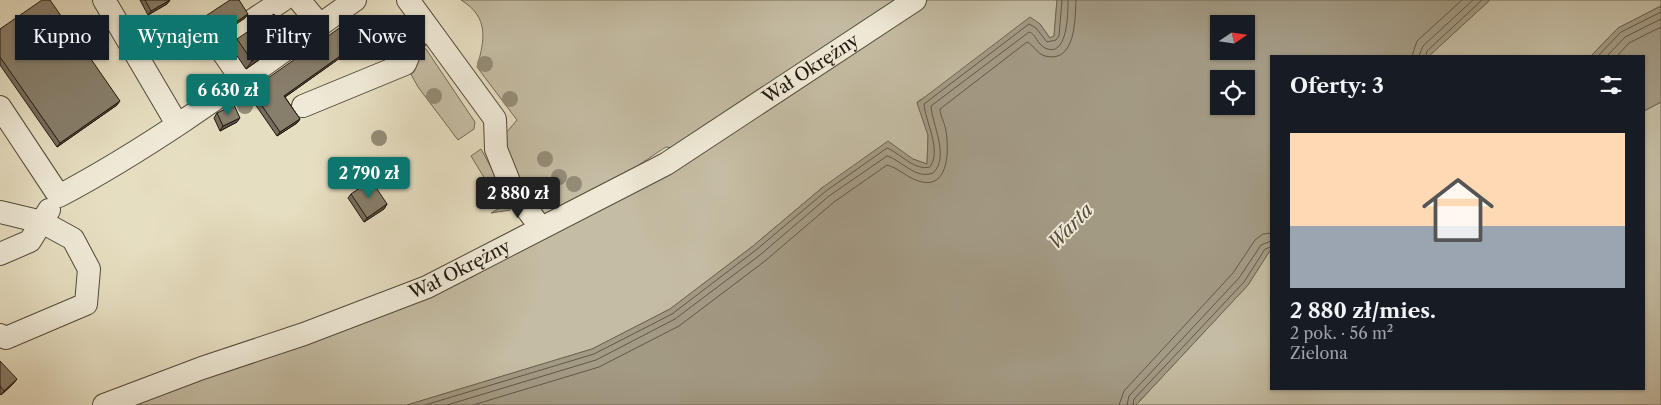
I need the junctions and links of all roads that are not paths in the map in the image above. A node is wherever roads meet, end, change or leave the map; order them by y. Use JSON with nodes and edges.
{"nodes":[{"id":1,"x":104,"y":0,"type":"edge"},
{"id":2,"x":283,"y":0,"type":"edge"},
{"id":3,"x":299,"y":0,"type":"edge"},
{"id":4,"x":355,"y":0,"type":"edge"},
{"id":5,"x":408,"y":0,"type":"edge"},
{"id":6,"x":915,"y":0,"type":"edge"},
{"id":7,"x":312,"y":15,"type":"edge"},
{"id":8,"x":419,"y":15,"type":"edge"},
{"id":9,"x":329,"y":19,"type":"edge"},
{"id":10,"x":425,"y":24,"type":"edge"},
{"id":11,"x":270,"y":60,"type":"edge"},
{"id":12,"x":407,"y":60,"type":"edge"},
{"id":13,"x":242,"y":80,"type":"junction"},
{"id":14,"x":304,"y":106,"type":"dead end"},
{"id":15,"x":0,"y":107,"type":"edge"},
{"id":16,"x":177,"y":124,"type":"junction"},
{"id":17,"x":59,"y":196,"type":"junction"},
{"id":18,"x":0,"y":212,"type":"edge"},
{"id":19,"x":42,"y":222,"type":"junction"},
{"id":20,"x":541,"y":228,"type":"junction"},
{"id":21,"x":0,"y":254,"type":"edge"},
{"id":22,"x":0,"y":335,"type":"edge"},
{"id":23,"x":104,"y":405,"type":"edge"}],
"edges":[{"from":1,"to":16,"type":"street"},
{"from":2,"to":13,"type":"street"},
{"from":3,"to":7,"type":"street"},
{"from":4,"to":9,"type":"street"},
{"from":5,"to":8,"type":"street"},
{"from":6,"to":20,"type":"street","name":"Wał Okrężny"},
{"from":10,"to":20,"type":"street"},
{"from":11,"to":13,"type":"street"},
{"from":12,"to":14,"type":"street"},
{"from":13,"to":16,"type":"street"},
{"from":15,"to":17,"type":"street"},
{"from":16,"to":17,"type":"street"},
{"from":17,"to":19,"type":"street"},
{"from":18,"to":19,"type":"street"},
{"from":19,"to":21,"type":"street"},
{"from":19,"to":22,"type":"street"},
{"from":20,"to":23,"type":"street","name":"Wał Okrężny"}]}
